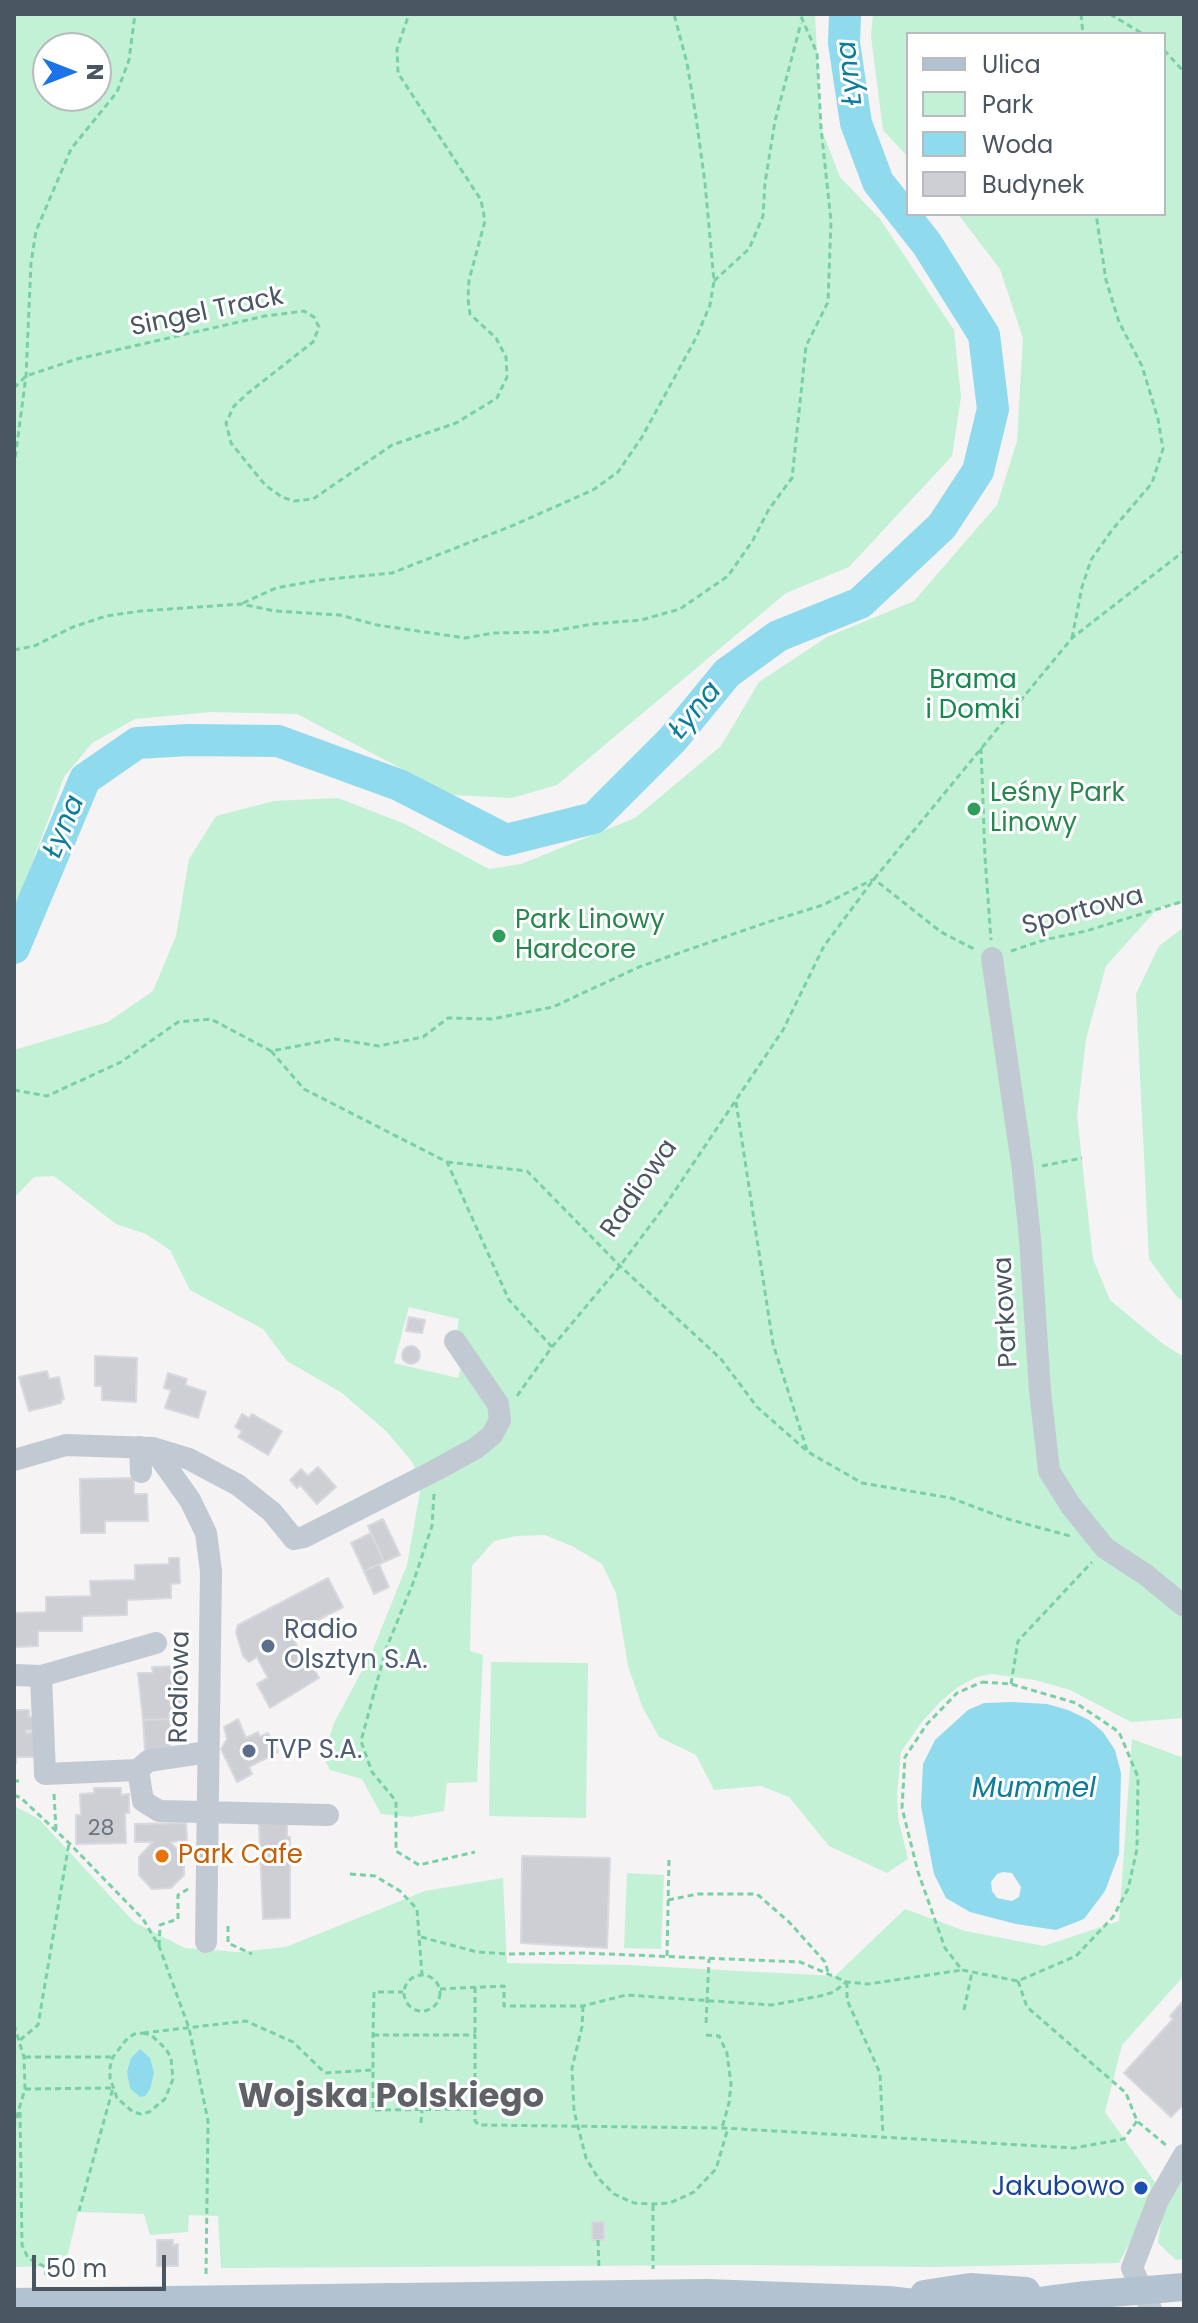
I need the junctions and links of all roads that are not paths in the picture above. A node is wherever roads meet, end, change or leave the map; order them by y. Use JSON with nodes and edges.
{"nodes":[{"id":1,"x":992,"y":958,"type":"road end"},
{"id":2,"x":455,"y":1341,"type":"dead end"},
{"id":3,"x":146,"y":1448,"type":"junction"},
{"id":4,"x":14,"y":1460,"type":"edge"},
{"id":5,"x":141,"y":1472,"type":"dead end"},
{"id":6,"x":1184,"y":1606,"type":"edge"},
{"id":7,"x":156,"y":1643,"type":"dead end"},
{"id":8,"x":14,"y":1675,"type":"edge"},
{"id":9,"x":41,"y":1676,"type":"junction"},
{"id":10,"x":208,"y":1752,"type":"junction"},
{"id":11,"x":138,"y":1770,"type":"junction"},
{"id":12,"x":207,"y":1810,"type":"junction"},
{"id":13,"x":328,"y":1815,"type":"dead end"},
{"id":14,"x":206,"y":1942,"type":"dead end"},
{"id":15,"x":1183,"y":2157,"type":"edge"},
{"id":16,"x":1184,"y":2287,"type":"edge"},
{"id":17,"x":650,"y":2291,"type":"edge"},
{"id":18,"x":1086,"y":2295,"type":"junction"},
{"id":19,"x":1147,"y":2300,"type":"edge"},
{"id":20,"x":707,"y":2301,"type":"edge"},
{"id":21,"x":14,"y":2302,"type":"edge"},
{"id":22,"x":534,"y":2302,"type":"edge"},
{"id":23,"x":366,"y":2303,"type":"edge"},
{"id":24,"x":792,"y":2303,"type":"edge"},
{"id":25,"x":889,"y":2304,"type":"edge"},
{"id":26,"x":963,"y":2309,"type":"edge"},
{"id":27,"x":978,"y":2309,"type":"edge"}],
"edges":[{"from":1,"to":6,"type":"street","name":"Parkowa"},
{"from":2,"to":3,"type":"street"},
{"from":3,"to":4,"type":"street"},
{"from":3,"to":5,"type":"street"},
{"from":3,"to":10,"type":"street","name":"Radiowa"},
{"from":7,"to":9,"type":"street"},
{"from":8,"to":9,"type":"street"},
{"from":9,"to":11,"type":"street"},
{"from":10,"to":11,"type":"street"},
{"from":10,"to":12,"type":"street","name":"Radiowa"},
{"from":11,"to":12,"type":"street"},
{"from":12,"to":13,"type":"street"},
{"from":12,"to":14,"type":"street","name":"Radiowa"},
{"from":15,"to":19,"type":"street"},
{"from":16,"to":19,"type":"main road"},
{"from":17,"to":20,"type":"main road"},
{"from":17,"to":22,"type":"main road"},
{"from":18,"to":19,"type":"main road"},
{"from":18,"to":25,"type":"main road"},
{"from":18,"to":27,"type":"main road"},
{"from":20,"to":24,"type":"main road"},
{"from":21,"to":23,"type":"main road"},
{"from":22,"to":23,"type":"main road"},
{"from":24,"to":25,"type":"main road"},
{"from":25,"to":26,"type":"main road"}]}
